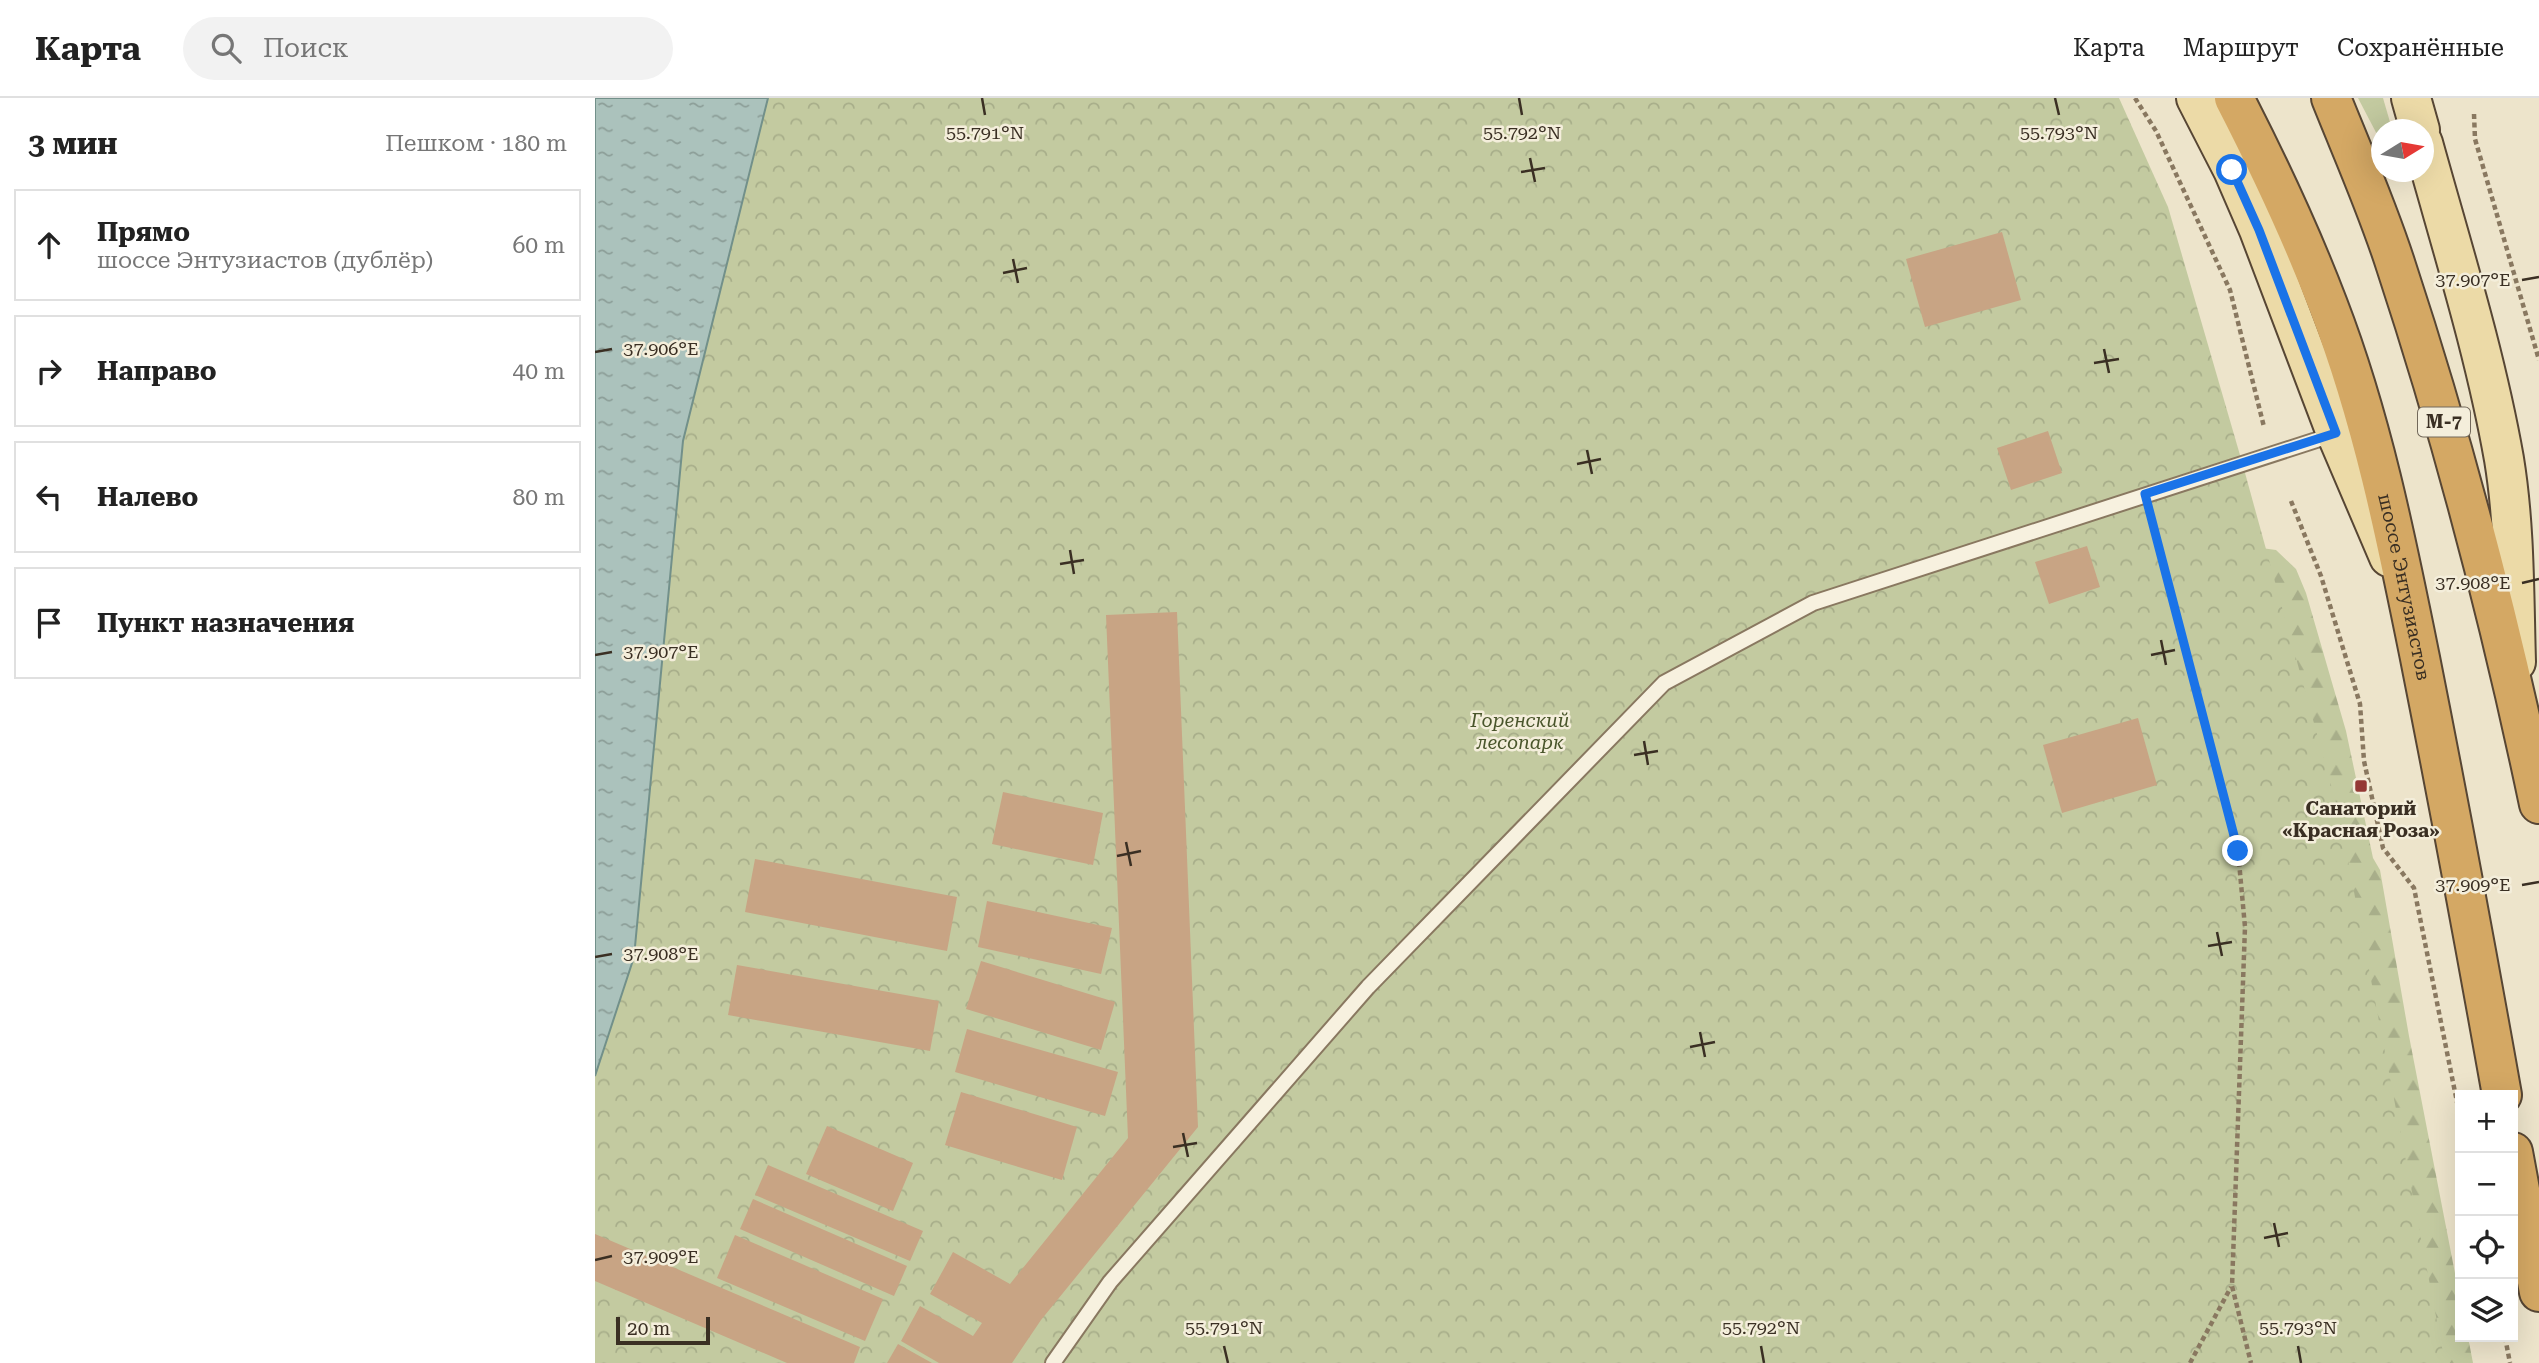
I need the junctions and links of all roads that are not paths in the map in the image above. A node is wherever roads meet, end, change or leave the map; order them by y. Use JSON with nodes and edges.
{"nodes":[{"id":1,"x":2196,"y":98,"type":"edge"},
{"id":2,"x":2234,"y":98,"type":"edge"},
{"id":3,"x":2331,"y":98,"type":"edge"},
{"id":4,"x":2418,"y":118,"type":"edge"},
{"id":5,"x":2336,"y":433,"type":"junction"},
{"id":6,"x":2409,"y":603,"type":"junction"},
{"id":7,"x":2518,"y":703,"type":"junction"},
{"id":8,"x":2539,"y":804,"type":"edge"},
{"id":9,"x":2501,"y":1090,"type":"edge"},
{"id":10,"x":2513,"y":1153,"type":"edge"},
{"id":11,"x":2539,"y":1292,"type":"edge"},
{"id":12,"x":1053,"y":1363,"type":"edge"}],
"edges":[{"from":1,"to":5,"type":"main road"},
{"from":2,"to":6,"type":"highway","name":"шоссе Энтузиастов"},
{"from":3,"to":7,"type":"highway","number":"М-7"},
{"from":4,"to":7,"type":"main road"},
{"from":5,"to":6,"type":"main road"},
{"from":5,"to":12,"type":"lane"},
{"from":6,"to":9,"type":"highway","name":"шоссе Энтузиастов"},
{"from":7,"to":8,"type":"highway","number":"М-7"},
{"from":10,"to":11,"type":"highway"}]}
